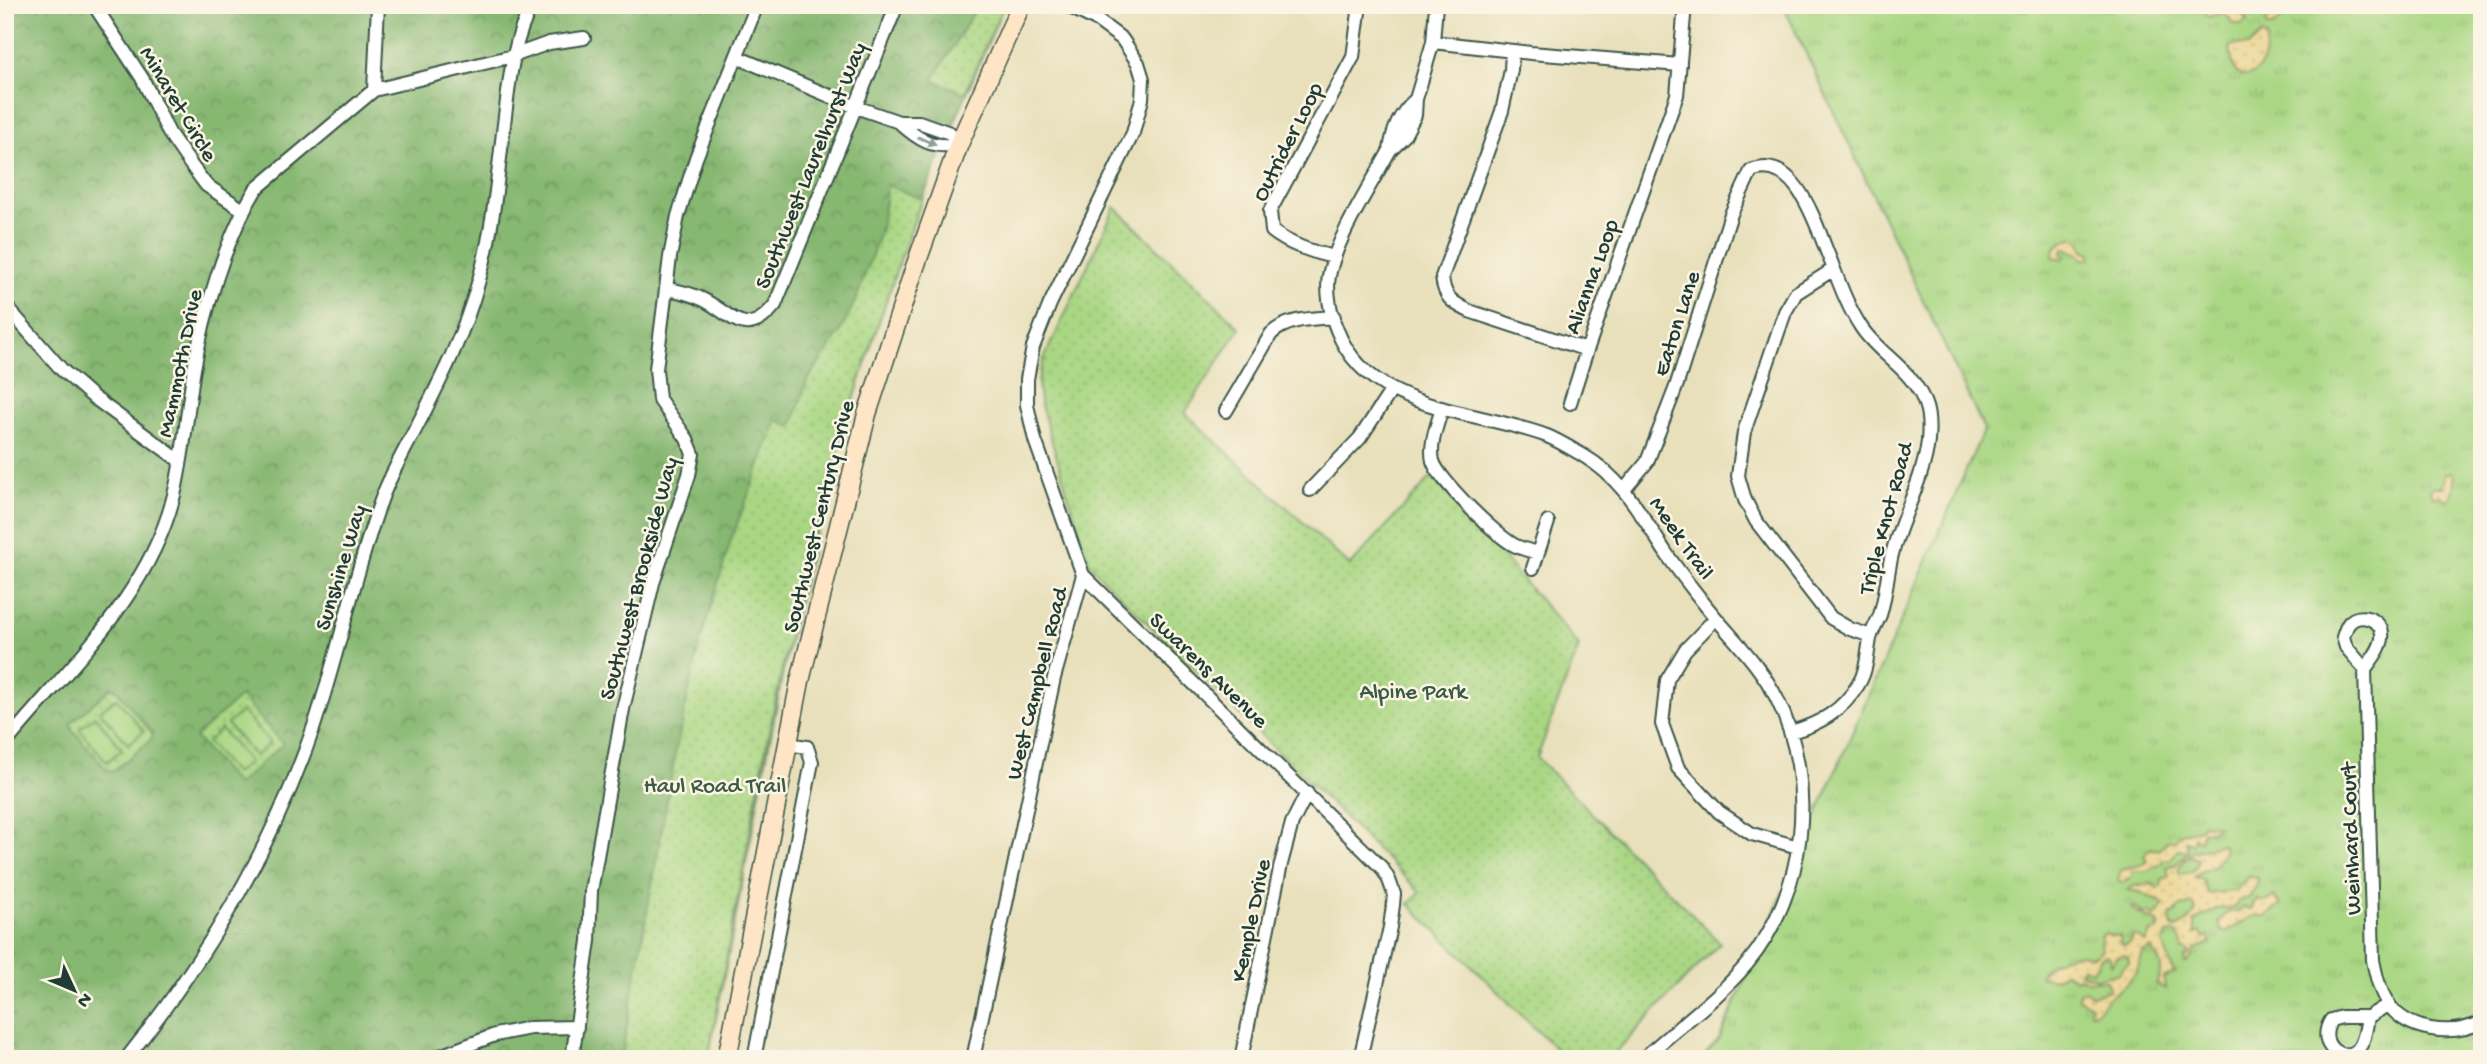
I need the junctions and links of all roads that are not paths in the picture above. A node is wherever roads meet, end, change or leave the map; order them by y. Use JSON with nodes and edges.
{"nodes":[{"id":1,"x":94,"y":5,"type":"edge"},
{"id":2,"x":378,"y":5,"type":"edge"},
{"id":3,"x":532,"y":5,"type":"edge"},
{"id":4,"x":757,"y":5,"type":"edge"},
{"id":5,"x":897,"y":5,"type":"edge"},
{"id":6,"x":1021,"y":5,"type":"edge"},
{"id":7,"x":1066,"y":5,"type":"edge"},
{"id":8,"x":1360,"y":5,"type":"edge"},
{"id":9,"x":1436,"y":5,"type":"edge"},
{"id":10,"x":1685,"y":5,"type":"edge"},
{"id":11,"x":584,"y":38,"type":"dead end"},
{"id":12,"x":1433,"y":42,"type":"junction"},
{"id":13,"x":1512,"y":51,"type":"junction"},
{"id":14,"x":513,"y":56,"type":"junction"},
{"id":15,"x":737,"y":57,"type":"junction"},
{"id":16,"x":1681,"y":65,"type":"junction"},
{"id":17,"x":374,"y":90,"type":"junction"},
{"id":18,"x":856,"y":107,"type":"junction"},
{"id":19,"x":959,"y":144,"type":"junction"},
{"id":20,"x":1759,"y":167,"type":"joint"},
{"id":21,"x":243,"y":210,"type":"junction"},
{"id":22,"x":1334,"y":257,"type":"junction"},
{"id":23,"x":1833,"y":269,"type":"junction"},
{"id":24,"x":667,"y":289,"type":"junction"},
{"id":25,"x":5,"y":305,"type":"edge"},
{"id":26,"x":1334,"y":317,"type":"junction"},
{"id":27,"x":1587,"y":350,"type":"junction"},
{"id":28,"x":1391,"y":391,"type":"junction"},
{"id":29,"x":1570,"y":403,"type":"dead end"},
{"id":30,"x":1442,"y":408,"type":"junction"},
{"id":31,"x":1226,"y":411,"type":"dead end"},
{"id":32,"x":180,"y":461,"type":"junction"},
{"id":33,"x":1310,"y":490,"type":"dead end"},
{"id":34,"x":1624,"y":490,"type":"junction"},
{"id":35,"x":1548,"y":522,"type":"dead end"},
{"id":36,"x":1537,"y":553,"type":"junction"},
{"id":37,"x":1532,"y":568,"type":"dead end"},
{"id":38,"x":1083,"y":575,"type":"junction"},
{"id":39,"x":1716,"y":619,"type":"junction"},
{"id":40,"x":1871,"y":636,"type":"junction"},
{"id":41,"x":2365,"y":669,"type":"dead end"},
{"id":42,"x":1791,"y":732,"type":"junction"},
{"id":43,"x":5,"y":744,"type":"edge"},
{"id":44,"x":788,"y":744,"type":"junction"},
{"id":45,"x":1307,"y":793,"type":"junction"},
{"id":46,"x":1798,"y":847,"type":"junction"},
{"id":47,"x":2389,"y":1004,"type":"junction"},
{"id":48,"x":2368,"y":1017,"type":"dead end"},
{"id":49,"x":2482,"y":1022,"type":"edge"},
{"id":50,"x":578,"y":1027,"type":"junction"},
{"id":51,"x":125,"y":1059,"type":"edge"},
{"id":52,"x":432,"y":1059,"type":"edge"},
{"id":53,"x":572,"y":1059,"type":"edge"},
{"id":54,"x":727,"y":1059,"type":"edge"},
{"id":55,"x":754,"y":1059,"type":"edge"},
{"id":56,"x":973,"y":1059,"type":"edge"},
{"id":57,"x":1241,"y":1059,"type":"edge"},
{"id":58,"x":1360,"y":1059,"type":"edge"},
{"id":59,"x":1643,"y":1059,"type":"edge"}],
"edges":[{"from":1,"to":21,"type":"street","name":"Minaret Circle"},
{"from":2,"to":17,"type":"street"},
{"from":3,"to":14,"type":"street","name":"Sunshine Way"},
{"from":4,"to":15,"type":"street","name":"Southwest Brookside Way"},
{"from":5,"to":18,"type":"street","name":"Southwest Laurelhurst Way"},
{"from":6,"to":19,"type":"main road","name":"Southwest Century Drive"},
{"from":7,"to":38,"type":"street","name":"West Campbell Road"},
{"from":8,"to":22,"type":"street","name":"Outrider Loop"},
{"from":9,"to":12,"type":"street","name":"Meek Trail"},
{"from":10,"to":16,"type":"street","name":"Alianna Loop"},
{"from":11,"to":14,"type":"street","name":"Mammoth Drive"},
{"from":12,"to":13,"type":"street"},
{"from":12,"to":22,"type":"street","name":"Meek Trail"},
{"from":13,"to":16,"type":"street"},
{"from":13,"to":27,"type":"street","name":"Alianna Loop"},
{"from":14,"to":17,"type":"street","name":"Mammoth Drive"},
{"from":14,"to":51,"type":"street","name":"Sunshine Way"},
{"from":15,"to":18,"type":"street"},
{"from":15,"to":24,"type":"street","name":"Southwest Brookside Way"},
{"from":16,"to":27,"type":"street","name":"Alianna Loop"},
{"from":17,"to":21,"type":"street","name":"Mammoth Drive"},
{"from":18,"to":19,"type":"street"},
{"from":18,"to":24,"type":"street","name":"Southwest Laurelhurst Way"},
{"from":19,"to":44,"type":"main road","name":"Southwest Century Drive"},
{"from":20,"to":23,"type":"street","name":"Triple Knot Road"},
{"from":20,"to":34,"type":"street","name":"Eaton Lane"},
{"from":21,"to":32,"type":"street","name":"Mammoth Drive"},
{"from":22,"to":26,"type":"street","name":"Meek Trail"},
{"from":23,"to":40,"type":"street","name":"Triple Knot Road"},
{"from":23,"to":40,"type":"street"},
{"from":24,"to":50,"type":"street","name":"Southwest Brookside Way"},
{"from":25,"to":32,"type":"street"},
{"from":26,"to":28,"type":"street","name":"Meek Trail"},
{"from":26,"to":31,"type":"street"},
{"from":27,"to":29,"type":"street"},
{"from":28,"to":30,"type":"street","name":"Meek Trail"},
{"from":28,"to":33,"type":"street"},
{"from":30,"to":34,"type":"street","name":"Meek Trail"},
{"from":30,"to":36,"type":"street"},
{"from":32,"to":43,"type":"street","name":"Mammoth Drive"},
{"from":34,"to":39,"type":"street","name":"Meek Trail"},
{"from":35,"to":36,"type":"street"},
{"from":36,"to":37,"type":"street"},
{"from":38,"to":45,"type":"street","name":"Swarens Avenue"},
{"from":38,"to":56,"type":"street","name":"West Campbell Road"},
{"from":39,"to":42,"type":"street","name":"Meek Trail"},
{"from":39,"to":46,"type":"street"},
{"from":40,"to":42,"type":"street","name":"Triple Knot Road"},
{"from":41,"to":47,"type":"street","name":"Weinhard Court"},
{"from":42,"to":46,"type":"street","name":"Meek Trail"},
{"from":44,"to":54,"type":"main road","name":"Southwest Century Drive"},
{"from":44,"to":55,"type":"street"},
{"from":45,"to":57,"type":"street","name":"Kemple Drive"},
{"from":45,"to":58,"type":"street","name":"Swarens Avenue"},
{"from":46,"to":59,"type":"street","name":"Meek Trail"},
{"from":47,"to":48,"type":"street"},
{"from":47,"to":49,"type":"street"},
{"from":50,"to":52,"type":"street"},
{"from":50,"to":53,"type":"street","name":"Southwest Brookside Way"}]}
